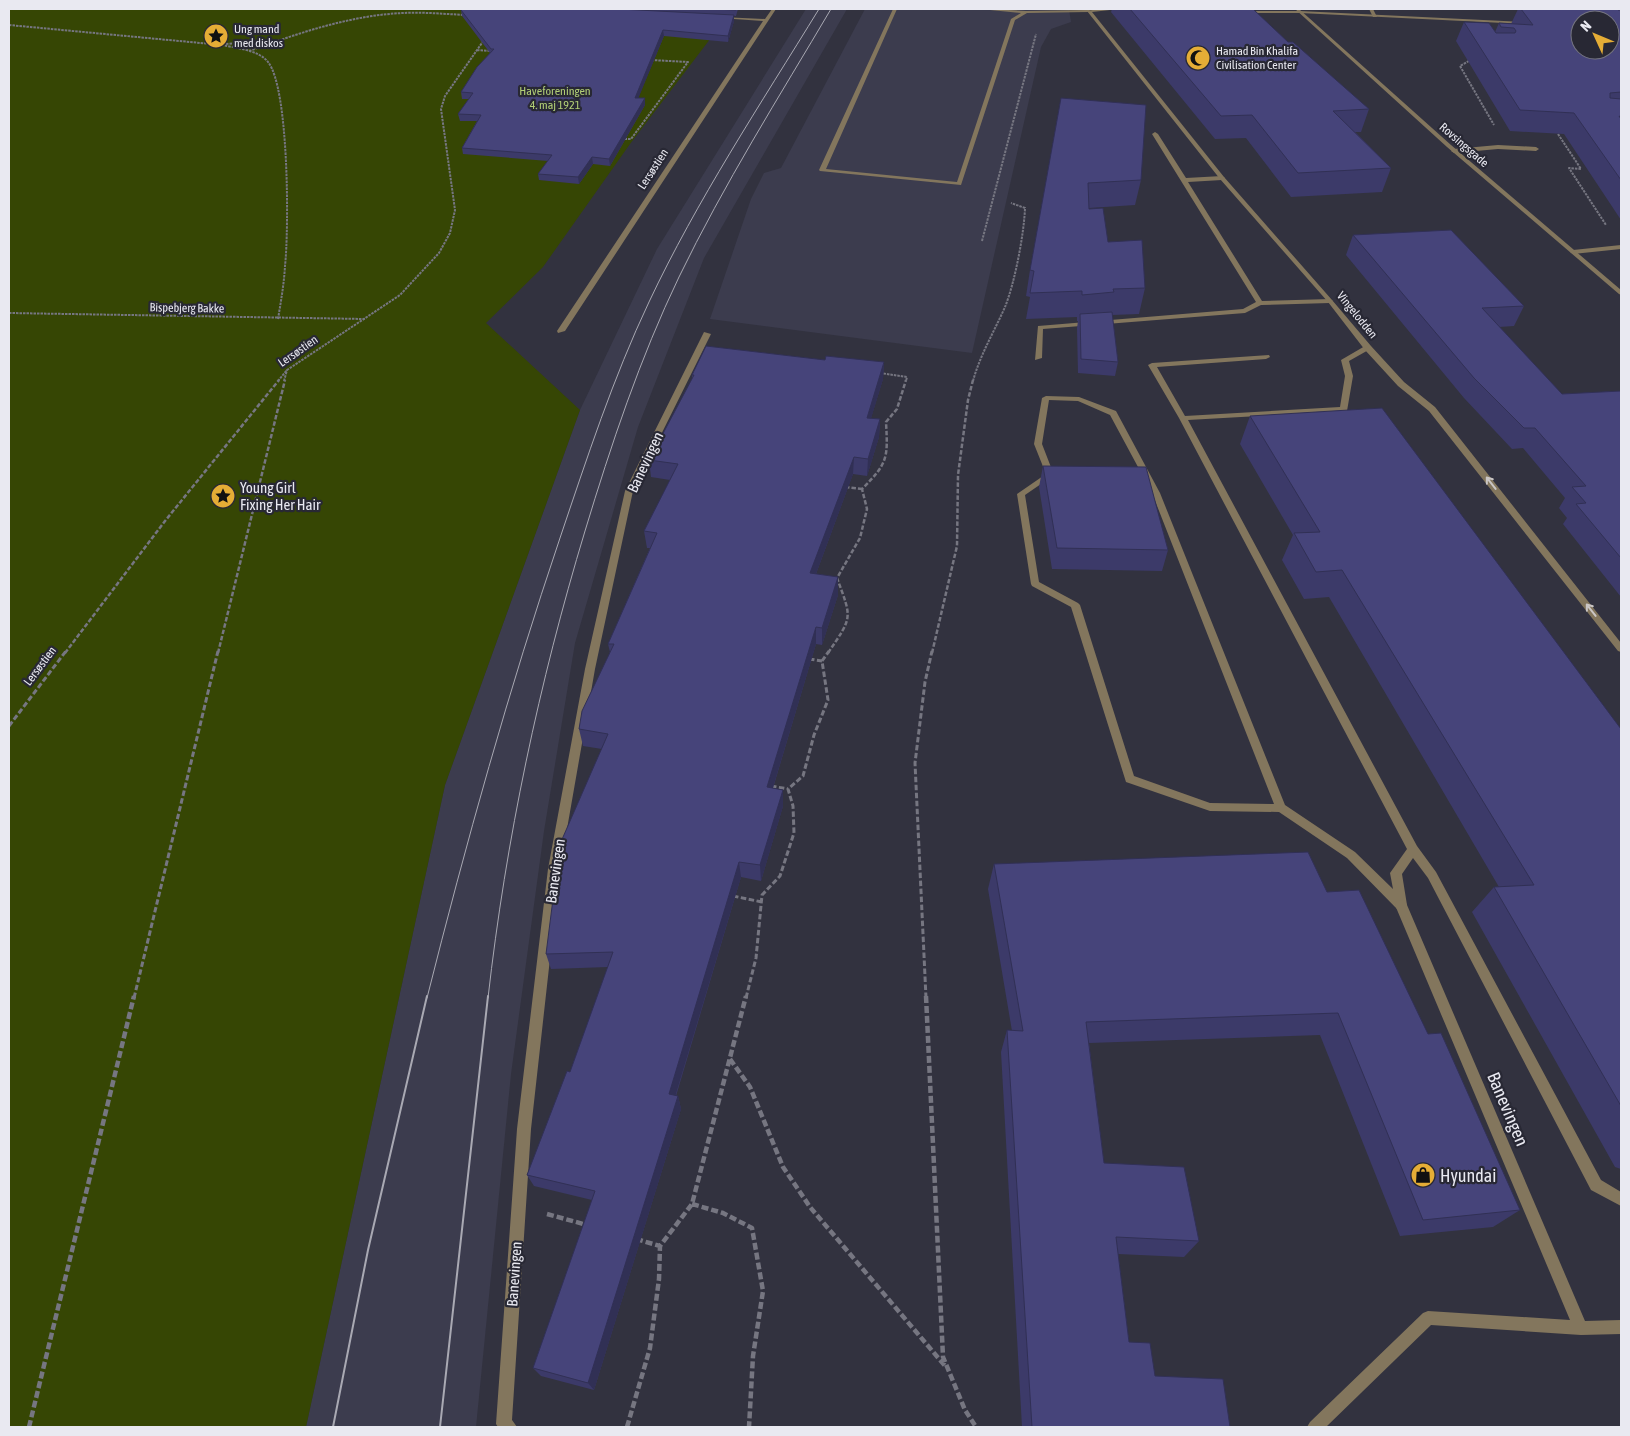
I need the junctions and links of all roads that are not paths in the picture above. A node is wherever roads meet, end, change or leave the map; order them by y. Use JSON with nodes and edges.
{"nodes":[{"id":1,"x":774,"y":9,"type":"edge"},
{"id":2,"x":895,"y":9,"type":"edge"},
{"id":3,"x":990,"y":9,"type":"edge"},
{"id":4,"x":1110,"y":9,"type":"edge"},
{"id":5,"x":1371,"y":9,"type":"edge"},
{"id":6,"x":1298,"y":10,"type":"edge"},
{"id":7,"x":1026,"y":12,"type":"junction"},
{"id":8,"x":1088,"y":12,"type":"junction"},
{"id":9,"x":1236,"y":12,"type":"edge"},
{"id":10,"x":1375,"y":16,"type":"junction"},
{"id":11,"x":717,"y":17,"type":"edge"},
{"id":12,"x":765,"y":20,"type":"junction"},
{"id":13,"x":1472,"y":20,"type":"junction"},
{"id":14,"x":1530,"y":23,"type":"edge"},
{"id":15,"x":1476,"y":28,"type":"edge"},
{"id":16,"x":1155,"y":134,"type":"dead end"},
{"id":17,"x":1536,"y":149,"type":"dead end"},
{"id":18,"x":1454,"y":151,"type":"junction"},
{"id":19,"x":1222,"y":178,"type":"junction"},
{"id":20,"x":1184,"y":180,"type":"junction"},
{"id":21,"x":1621,"y":247,"type":"edge"},
{"id":22,"x":1573,"y":252,"type":"junction"},
{"id":23,"x":1621,"y":293,"type":"edge"},
{"id":24,"x":1330,"y":301,"type":"junction"},
{"id":25,"x":1260,"y":303,"type":"junction"},
{"id":26,"x":560,"y":331,"type":"dead end"},
{"id":27,"x":708,"y":334,"type":"dead end"},
{"id":28,"x":1368,"y":348,"type":"junction"},
{"id":29,"x":1266,"y":357,"type":"dead end"},
{"id":30,"x":1038,"y":358,"type":"dead end"},
{"id":31,"x":1183,"y":418,"type":"junction"},
{"id":32,"x":1621,"y":648,"type":"edge"},
{"id":33,"x":1281,"y":808,"type":"junction"},
{"id":34,"x":1413,"y":849,"type":"junction"},
{"id":35,"x":1400,"y":905,"type":"junction"},
{"id":36,"x":1621,"y":1199,"type":"edge"},
{"id":37,"x":1621,"y":1327,"type":"edge"},
{"id":38,"x":1581,"y":1328,"type":"junction"},
{"id":39,"x":509,"y":1427,"type":"edge"},
{"id":40,"x":1315,"y":1427,"type":"edge"}],
"edges":[{"from":1,"to":12,"type":"street","name":"Lersøstien"},
{"from":2,"to":7,"type":"street"},
{"from":3,"to":7,"type":"street"},
{"from":4,"to":8,"type":"street"},
{"from":5,"to":10,"type":"street"},
{"from":6,"to":9,"type":"street"},
{"from":6,"to":10,"type":"street"},
{"from":6,"to":18,"type":"street","name":"Rovsingsgade"},
{"from":7,"to":8,"type":"street"},
{"from":8,"to":19,"type":"street","name":"Vingelodden"},
{"from":10,"to":13,"type":"street"},
{"from":11,"to":12,"type":"street"},
{"from":12,"to":26,"type":"street","name":"Lersøstien"},
{"from":13,"to":14,"type":"street"},
{"from":13,"to":15,"type":"street"},
{"from":16,"to":20,"type":"street"},
{"from":17,"to":18,"type":"street"},
{"from":18,"to":22,"type":"street","name":"Rovsingsgade"},
{"from":19,"to":20,"type":"street"},
{"from":19,"to":24,"type":"street","name":"Vingelodden"},
{"from":20,"to":25,"type":"street"},
{"from":21,"to":22,"type":"street"},
{"from":22,"to":23,"type":"street","name":"Rovsingsgade"},
{"from":24,"to":25,"type":"street"},
{"from":24,"to":28,"type":"street","name":"Vingelodden"},
{"from":25,"to":30,"type":"street"},
{"from":27,"to":39,"type":"street","name":"Banevingen"},
{"from":28,"to":31,"type":"street"},
{"from":32,"to":28,"type":"street","name":"Vingelodden","one_way":true},
{"from":29,"to":31,"type":"street"},
{"from":31,"to":34,"type":"street"},
{"from":33,"to":33,"type":"street"},
{"from":33,"to":35,"type":"street"},
{"from":34,"to":35,"type":"street"},
{"from":34,"to":36,"type":"street"},
{"from":35,"to":38,"type":"street","name":"Banevingen"},
{"from":37,"to":38,"type":"street"},
{"from":38,"to":40,"type":"street"}]}
